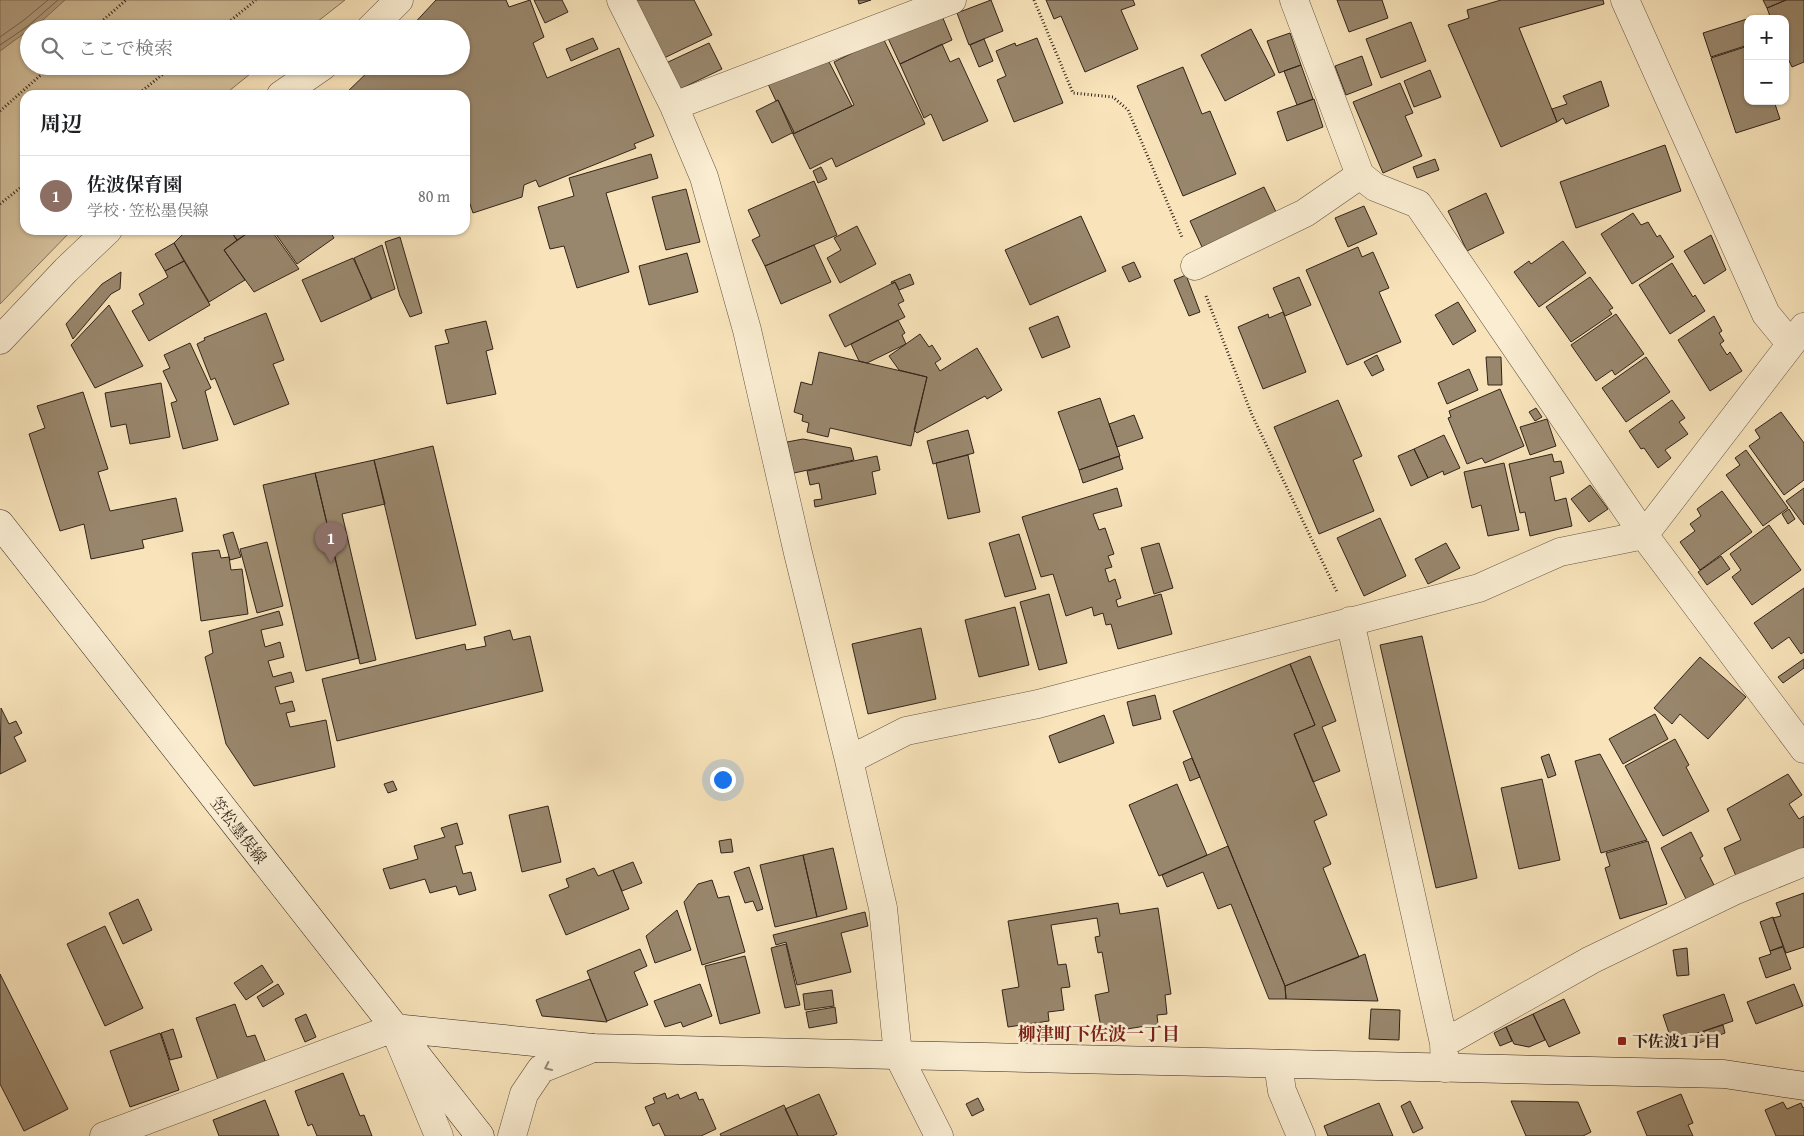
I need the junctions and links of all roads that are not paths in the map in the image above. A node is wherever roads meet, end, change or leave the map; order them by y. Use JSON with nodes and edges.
{"nodes":[{"id":1,"x":399,"y":0,"type":"edge"},
{"id":2,"x":621,"y":0,"type":"edge"},
{"id":3,"x":952,"y":0,"type":"edge"},
{"id":4,"x":1294,"y":0,"type":"edge"},
{"id":5,"x":1626,"y":0,"type":"edge"},
{"id":6,"x":379,"y":20,"type":"edge"},
{"id":7,"x":310,"y":75,"type":"edge"},
{"id":8,"x":288,"y":90,"type":"edge"},
{"id":9,"x":674,"y":106,"type":"junction"},
{"id":10,"x":1360,"y":175,"type":"junction"},
{"id":11,"x":103,"y":235,"type":"edge"},
{"id":12,"x":1195,"y":266,"type":"dead end"},
{"id":13,"x":1797,"y":335,"type":"edge"},
{"id":14,"x":0,"y":340,"type":"edge"},
{"id":15,"x":0,"y":524,"type":"edge"},
{"id":16,"x":1644,"y":535,"type":"junction"},
{"id":17,"x":1350,"y":621,"type":"junction"},
{"id":18,"x":1804,"y":748,"type":"edge"},
{"id":19,"x":849,"y":760,"type":"junction"},
{"id":20,"x":1804,"y":862,"type":"edge"},
{"id":21,"x":394,"y":1028,"type":"junction"},
{"id":22,"x":593,"y":1048,"type":"junction"},
{"id":23,"x":898,"y":1055,"type":"junction"},
{"id":24,"x":1444,"y":1055,"type":"junction"},
{"id":25,"x":1278,"y":1064,"type":"junction"},
{"id":26,"x":1804,"y":1086,"type":"edge"},
{"id":27,"x":104,"y":1136,"type":"edge"},
{"id":28,"x":439,"y":1136,"type":"edge"},
{"id":29,"x":480,"y":1136,"type":"edge"},
{"id":30,"x":512,"y":1136,"type":"edge"},
{"id":31,"x":939,"y":1136,"type":"edge"},
{"id":32,"x":1301,"y":1136,"type":"edge"}],
"edges":[{"from":1,"to":6,"type":"street"},
{"from":2,"to":9,"type":"street"},
{"from":3,"to":9,"type":"street"},
{"from":4,"to":10,"type":"street"},
{"from":5,"to":13,"type":"street"},
{"from":7,"to":8,"type":"street"},
{"from":9,"to":19,"type":"street"},
{"from":10,"to":12,"type":"street"},
{"from":10,"to":16,"type":"street"},
{"from":11,"to":14,"type":"street"},
{"from":13,"to":16,"type":"street"},
{"from":15,"to":21,"type":"street","name":"笠松墨俣線"},
{"from":16,"to":17,"type":"street"},
{"from":16,"to":18,"type":"street"},
{"from":17,"to":19,"type":"street"},
{"from":17,"to":24,"type":"street"},
{"from":19,"to":23,"type":"street"},
{"from":20,"to":24,"type":"street"},
{"from":21,"to":22,"type":"street"},
{"from":21,"to":27,"type":"street"},
{"from":21,"to":28,"type":"street"},
{"from":21,"to":29,"type":"street","name":"笠松墨俣線"},
{"from":22,"to":23,"type":"street"},
{"from":22,"to":30,"type":"street","one_way":true},
{"from":23,"to":25,"type":"street"},
{"from":23,"to":31,"type":"street"},
{"from":24,"to":25,"type":"street"},
{"from":24,"to":26,"type":"street"},
{"from":25,"to":32,"type":"street"}]}
